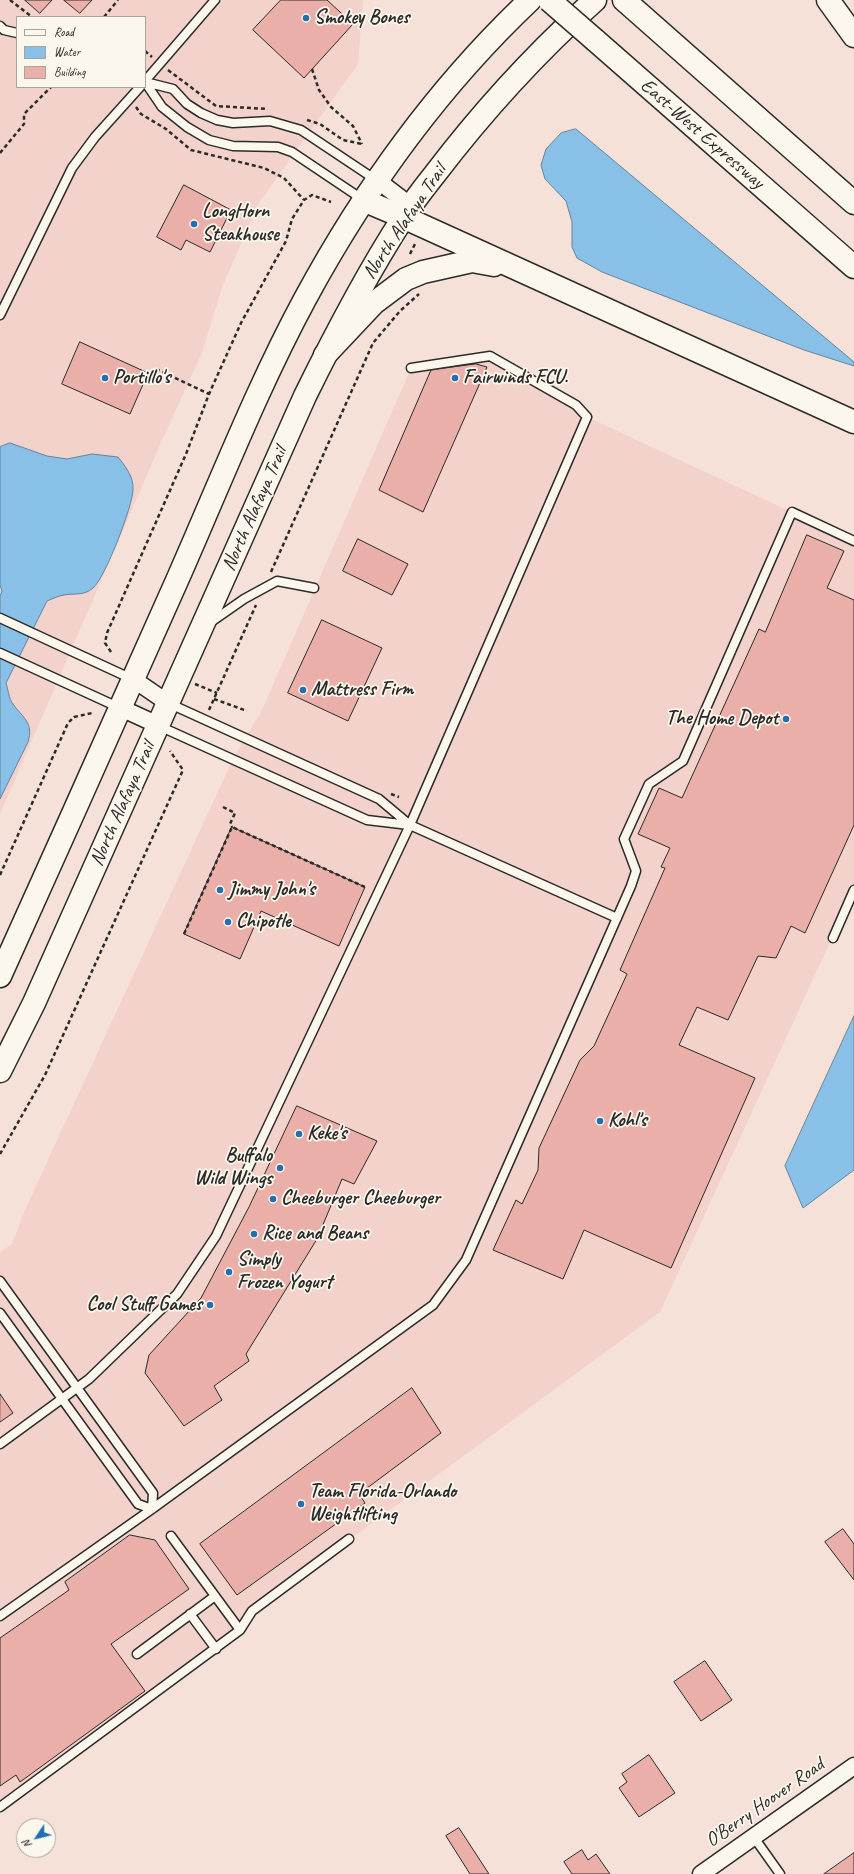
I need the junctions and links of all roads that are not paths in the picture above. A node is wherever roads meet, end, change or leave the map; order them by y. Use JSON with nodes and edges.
{"nodes":[{"id":1,"x":215,"y":0,"type":"edge"},
{"id":2,"x":530,"y":0,"type":"edge"},
{"id":3,"x":549,"y":0,"type":"edge"},
{"id":4,"x":595,"y":0,"type":"edge"},
{"id":5,"x":828,"y":0,"type":"edge"},
{"id":6,"x":628,"y":3,"type":"edge"},
{"id":7,"x":0,"y":26,"type":"edge"},
{"id":8,"x":16,"y":33,"type":"edge"},
{"id":9,"x":854,"y":36,"type":"edge"},
{"id":10,"x":146,"y":81,"type":"edge"},
{"id":11,"x":146,"y":82,"type":"edge"},
{"id":12,"x":146,"y":83,"type":"edge"},
{"id":13,"x":139,"y":88,"type":"edge"},
{"id":14,"x":377,"y":180,"type":"junction"},
{"id":15,"x":363,"y":200,"type":"junction"},
{"id":16,"x":854,"y":203,"type":"edge"},
{"id":17,"x":407,"y":212,"type":"junction"},
{"id":18,"x":854,"y":267,"type":"edge"},
{"id":19,"x":522,"y":271,"type":"junction"},
{"id":20,"x":0,"y":315,"type":"edge"},
{"id":21,"x":325,"y":355,"type":"junction"},
{"id":22,"x":411,"y":368,"type":"dead end"},
{"id":23,"x":854,"y":422,"type":"edge"},
{"id":24,"x":854,"y":541,"type":"edge"},
{"id":25,"x":314,"y":588,"type":"dead end"},
{"id":26,"x":0,"y":618,"type":"edge"},
{"id":27,"x":202,"y":629,"type":"junction"},
{"id":28,"x":0,"y":653,"type":"edge"},
{"id":29,"x":133,"y":679,"type":"junction"},
{"id":30,"x":168,"y":703,"type":"junction"},
{"id":31,"x":121,"y":708,"type":"junction"},
{"id":32,"x":158,"y":725,"type":"junction"},
{"id":33,"x":410,"y":825,"type":"junction"},
{"id":34,"x":854,"y":890,"type":"edge"},
{"id":35,"x":618,"y":918,"type":"junction"},
{"id":36,"x":832,"y":938,"type":"dead end"},
{"id":37,"x":0,"y":976,"type":"edge"},
{"id":38,"x":0,"y":1071,"type":"edge"},
{"id":39,"x":0,"y":1281,"type":"edge"},
{"id":40,"x":0,"y":1313,"type":"edge"},
{"id":41,"x":78,"y":1387,"type":"junction"},
{"id":42,"x":62,"y":1398,"type":"junction"},
{"id":43,"x":0,"y":1444,"type":"edge"},
{"id":44,"x":152,"y":1509,"type":"junction"},
{"id":45,"x":171,"y":1536,"type":"dead end"},
{"id":46,"x":349,"y":1539,"type":"dead end"},
{"id":47,"x":215,"y":1596,"type":"junction"},
{"id":48,"x":190,"y":1614,"type":"junction"},
{"id":49,"x":0,"y":1616,"type":"edge"},
{"id":50,"x":240,"y":1630,"type":"junction"},
{"id":51,"x":216,"y":1648,"type":"junction"},
{"id":52,"x":137,"y":1654,"type":"dead end"},
{"id":53,"x":854,"y":1766,"type":"edge"},
{"id":54,"x":0,"y":1807,"type":"edge"},
{"id":55,"x":754,"y":1836,"type":"junction"},
{"id":56,"x":701,"y":1874,"type":"edge"},
{"id":57,"x":780,"y":1874,"type":"edge"}],
"edges":[{"from":1,"to":10,"type":"lane"},
{"from":2,"to":14,"type":"main road","name":"North Alafaya Trail"},
{"from":3,"to":18,"type":"main road","name":"East-West Expressway","bridge":true},
{"from":4,"to":17,"type":"main road","name":"North Alafaya Trail"},
{"from":5,"to":9,"type":"main road"},
{"from":6,"to":16,"type":"main road"},
{"from":7,"to":8,"type":"lane"},
{"from":11,"to":14,"type":"lane"},
{"from":12,"to":15,"type":"lane"},
{"from":13,"to":20,"type":"lane"},
{"from":14,"to":15,"type":"main road","name":"North Alafaya Trail"},
{"from":14,"to":17,"type":"street"},
{"from":15,"to":17,"type":"main road"},
{"from":15,"to":29,"type":"main road","name":"North Alafaya Trail"},
{"from":17,"to":19,"type":"main road"},
{"from":17,"to":21,"type":"main road","name":"North Alafaya Trail"},
{"from":19,"to":21,"type":"main road"},
{"from":19,"to":23,"type":"main road"},
{"from":21,"to":27,"type":"main road","name":"North Alafaya Trail"},
{"from":22,"to":33,"type":"lane"},
{"from":24,"to":35,"type":"lane"},
{"from":25,"to":27,"type":"lane"},
{"from":26,"to":29,"type":"lane"},
{"from":27,"to":30,"type":"main road","name":"North Alafaya Trail"},
{"from":28,"to":31,"type":"lane"},
{"from":29,"to":30,"type":"street"},
{"from":29,"to":31,"type":"main road","name":"North Alafaya Trail"},
{"from":30,"to":32,"type":"main road","name":"North Alafaya Trail"},
{"from":30,"to":33,"type":"lane"},
{"from":31,"to":32,"type":"street"},
{"from":31,"to":37,"type":"main road","name":"North Alafaya Trail"},
{"from":32,"to":33,"type":"lane"},
{"from":32,"to":38,"type":"main road","name":"North Alafaya Trail"},
{"from":33,"to":35,"type":"lane"},
{"from":33,"to":41,"type":"lane"},
{"from":34,"to":36,"type":"lane"},
{"from":35,"to":44,"type":"lane"},
{"from":39,"to":41,"type":"lane"},
{"from":40,"to":42,"type":"lane"},
{"from":41,"to":42,"type":"lane"},
{"from":41,"to":44,"type":"lane"},
{"from":42,"to":43,"type":"lane"},
{"from":42,"to":44,"type":"lane"},
{"from":44,"to":49,"type":"lane"},
{"from":45,"to":47,"type":"lane"},
{"from":46,"to":50,"type":"lane"},
{"from":47,"to":48,"type":"lane"},
{"from":47,"to":50,"type":"lane"},
{"from":48,"to":51,"type":"lane"},
{"from":48,"to":52,"type":"lane"},
{"from":50,"to":51,"type":"lane"},
{"from":51,"to":54,"type":"lane"},
{"from":53,"to":55,"type":"street","name":"O'Berry Hoover Road"},
{"from":55,"to":56,"type":"street","name":"O'Berry Hoover Road"},
{"from":55,"to":57,"type":"lane"}]}
